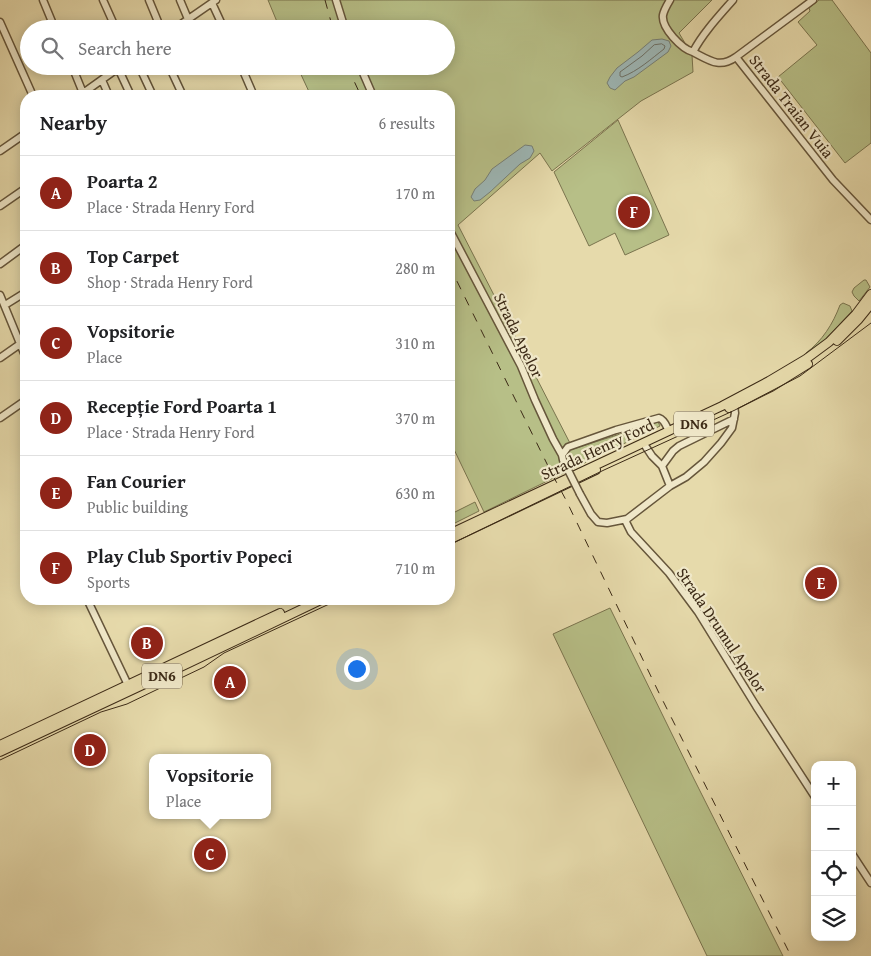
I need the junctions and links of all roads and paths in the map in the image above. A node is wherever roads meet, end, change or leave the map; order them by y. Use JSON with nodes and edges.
{"nodes":[{"id":1,"x":43,"y":0,"type":"edge"},
{"id":2,"x":103,"y":0,"type":"edge"},
{"id":3,"x":149,"y":0,"type":"edge"},
{"id":4,"x":180,"y":0,"type":"edge"},
{"id":5,"x":336,"y":0,"type":"edge"},
{"id":6,"x":670,"y":0,"type":"edge"},
{"id":7,"x":733,"y":0,"type":"edge"},
{"id":8,"x":813,"y":0,"type":"edge"},
{"id":9,"x":214,"y":1,"type":"edge"},
{"id":10,"x":188,"y":19,"type":"joint"},
{"id":11,"x":51,"y":20,"type":"edge"},
{"id":12,"x":112,"y":20,"type":"edge"},
{"id":13,"x":157,"y":20,"type":"edge"},
{"id":14,"x":221,"y":20,"type":"edge"},
{"id":15,"x":342,"y":20,"type":"edge"},
{"id":16,"x":0,"y":22,"type":"edge"},
{"id":17,"x":693,"y":52,"type":"junction"},
{"id":18,"x":736,"y":58,"type":"junction"},
{"id":19,"x":20,"y":67,"type":"edge"},
{"id":20,"x":24,"y":75,"type":"edge"},
{"id":21,"x":75,"y":75,"type":"edge"},
{"id":22,"x":109,"y":75,"type":"edge"},
{"id":23,"x":123,"y":75,"type":"edge"},
{"id":24,"x":143,"y":75,"type":"edge"},
{"id":25,"x":173,"y":75,"type":"edge"},
{"id":26,"x":245,"y":75,"type":"edge"},
{"id":27,"x":364,"y":75,"type":"edge"},
{"id":28,"x":102,"y":80,"type":"junction"},
{"id":29,"x":30,"y":90,"type":"edge"},
{"id":30,"x":79,"y":90,"type":"edge"},
{"id":31,"x":88,"y":90,"type":"edge"},
{"id":32,"x":107,"y":90,"type":"edge"},
{"id":33,"x":129,"y":90,"type":"edge"},
{"id":34,"x":149,"y":90,"type":"edge"},
{"id":35,"x":180,"y":90,"type":"edge"},
{"id":36,"x":251,"y":90,"type":"edge"},
{"id":37,"x":370,"y":90,"type":"edge"},
{"id":38,"x":20,"y":137,"type":"edge"},
{"id":39,"x":0,"y":150,"type":"edge"},
{"id":40,"x":20,"y":192,"type":"edge"},
{"id":41,"x":0,"y":206,"type":"edge"},
{"id":42,"x":871,"y":220,"type":"edge"},
{"id":43,"x":455,"y":240,"type":"edge"},
{"id":44,"x":20,"y":249,"type":"edge"},
{"id":45,"x":0,"y":264,"type":"edge"},
{"id":46,"x":871,"y":294,"type":"edge"},
{"id":47,"x":0,"y":295,"type":"edge"},
{"id":48,"x":20,"y":296,"type":"edge"},
{"id":49,"x":871,"y":304,"type":"edge"},
{"id":50,"x":5,"y":305,"type":"junction"},
{"id":51,"x":20,"y":344,"type":"joint"},
{"id":52,"x":0,"y":358,"type":"edge"},
{"id":53,"x":20,"y":404,"type":"edge"},
{"id":54,"x":734,"y":406,"type":"junction"},
{"id":55,"x":0,"y":418,"type":"edge"},
{"id":56,"x":734,"y":420,"type":"junction"},
{"id":57,"x":669,"y":431,"type":"junction"},
{"id":58,"x":646,"y":447,"type":"junction"},
{"id":59,"x":562,"y":454,"type":"junction"},
{"id":60,"x":662,"y":466,"type":"junction"},
{"id":61,"x":670,"y":486,"type":"junction"},
{"id":62,"x":627,"y":519,"type":"junction"},
{"id":63,"x":455,"y":531,"type":"edge"},
{"id":64,"x":455,"y":537,"type":"edge"},
{"id":65,"x":90,"y":605,"type":"edge"},
{"id":66,"x":299,"y":605,"type":"edge"},
{"id":67,"x":310,"y":605,"type":"edge"},
{"id":68,"x":128,"y":685,"type":"junction"},
{"id":69,"x":0,"y":745,"type":"edge"},
{"id":70,"x":0,"y":752,"type":"edge"},
{"id":71,"x":811,"y":791,"type":"edge"},
{"id":72,"x":856,"y":860,"type":"edge"},
{"id":73,"x":871,"y":883,"type":"edge"}],
"edges":[{"from":1,"to":11,"type":"street"},
{"from":2,"to":12,"type":"street"},
{"from":3,"to":13,"type":"street"},
{"from":4,"to":10,"type":"street"},
{"from":5,"to":15,"type":"street"},
{"from":6,"to":17,"type":"street"},
{"from":7,"to":17,"type":"street"},
{"from":8,"to":18,"type":"street","name":"Strada Traian Vuia"},
{"from":9,"to":10,"type":"street"},
{"from":9,"to":14,"type":"street"},
{"from":16,"to":19,"type":"street"},
{"from":17,"to":18,"type":"street"},
{"from":18,"to":42,"type":"street","name":"Strada Traian Vuia"},
{"from":20,"to":29,"type":"street"},
{"from":21,"to":30,"type":"street"},
{"from":22,"to":28,"type":"street"},
{"from":23,"to":33,"type":"street"},
{"from":24,"to":34,"type":"street"},
{"from":25,"to":35,"type":"street"},
{"from":26,"to":36,"type":"street"},
{"from":27,"to":37,"type":"street"},
{"from":28,"to":31,"type":"street"},
{"from":28,"to":32,"type":"street"},
{"from":38,"to":39,"type":"street"},
{"from":40,"to":41,"type":"street"},
{"from":43,"to":59,"type":"street","name":"Strada Apelor"},
{"from":44,"to":45,"type":"street"},
{"from":46,"to":57,"type":"main road","name":"Strada Henry Ford","number":"DN6"},
{"from":47,"to":50,"type":"street"},
{"from":48,"to":50,"type":"street"},
{"from":49,"to":54,"type":"main road","name":"Strada Henry Ford","number":"DN6"},
{"from":50,"to":51,"type":"street"},
{"from":51,"to":52,"type":"street"},
{"from":53,"to":55,"type":"street"},
{"from":54,"to":56,"type":"street"},
{"from":54,"to":58,"type":"main road","name":"Strada Henry Ford","number":"DN6"},
{"from":56,"to":60,"type":"street"},
{"from":56,"to":61,"type":"street"},
{"from":57,"to":59,"type":"street"},
{"from":57,"to":63,"type":"main road","name":"Strada Henry Ford","number":"DN6"},
{"from":58,"to":60,"type":"street"},
{"from":58,"to":64,"type":"main road","name":"Strada Henry Ford","number":"DN6"},
{"from":59,"to":62,"type":"street","name":"Strada Apelor","bridge":true},
{"from":60,"to":61,"type":"street"},
{"from":61,"to":62,"type":"street"},
{"from":62,"to":71,"type":"street","name":"Strada Drumul Apelor"},
{"from":65,"to":68,"type":"street"},
{"from":66,"to":68,"type":"main road","number":"DN6"},
{"from":67,"to":70,"type":"main road","number":"DN6"},
{"from":68,"to":69,"type":"main road","number":"DN6"},
{"from":72,"to":73,"type":"street"}]}
